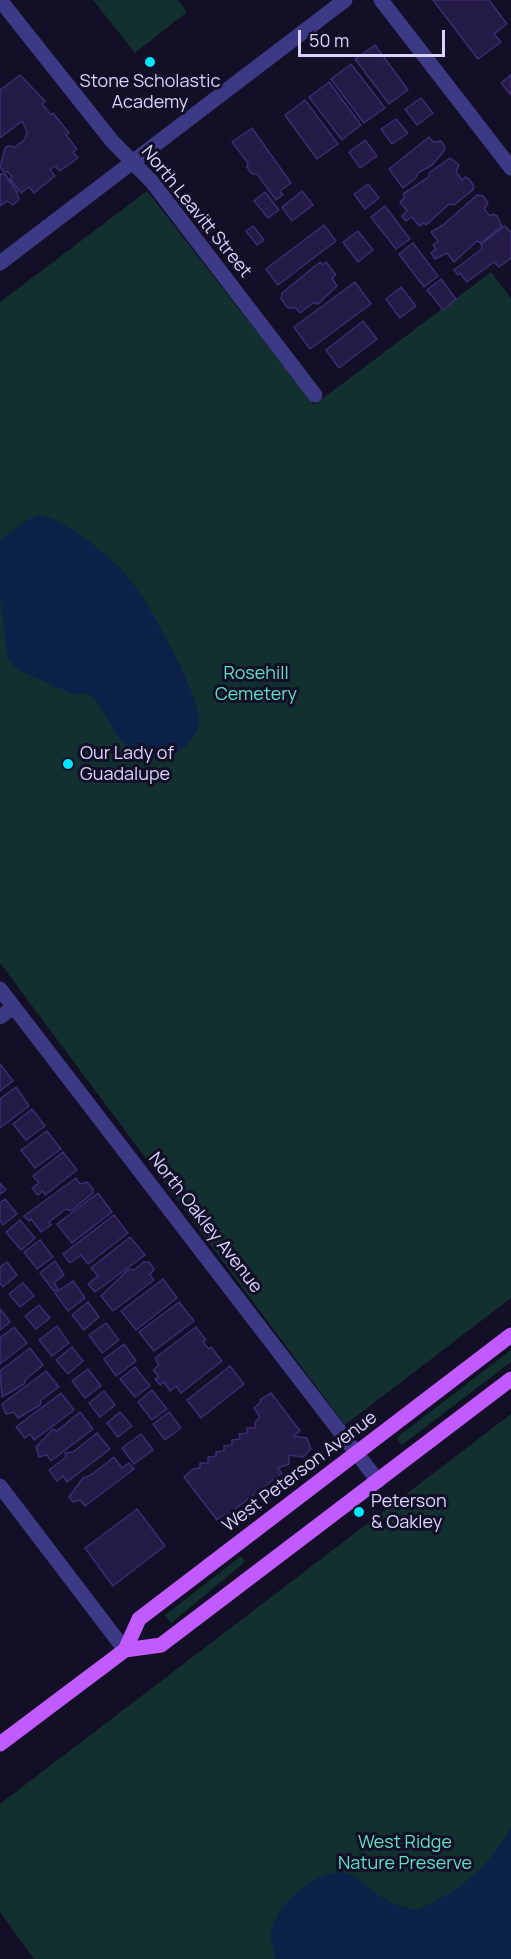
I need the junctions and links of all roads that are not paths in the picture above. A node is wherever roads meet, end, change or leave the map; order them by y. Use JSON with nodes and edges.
{"nodes":[{"id":1,"x":0,"y":0,"type":"edge"},
{"id":2,"x":345,"y":0,"type":"edge"},
{"id":3,"x":381,"y":0,"type":"edge"},
{"id":4,"x":131,"y":163,"type":"junction"},
{"id":5,"x":511,"y":168,"type":"edge"},
{"id":6,"x":0,"y":263,"type":"edge"},
{"id":7,"x":315,"y":395,"type":"dead end"},
{"id":8,"x":0,"y":989,"type":"edge"},
{"id":9,"x":14,"y":1007,"type":"junction"},
{"id":10,"x":0,"y":1017,"type":"edge"},
{"id":11,"x":511,"y":1335,"type":"edge"},
{"id":12,"x":511,"y":1378,"type":"edge"},
{"id":13,"x":357,"y":1453,"type":"junction"},
{"id":14,"x":378,"y":1481,"type":"junction"},
{"id":15,"x":0,"y":1486,"type":"edge"},
{"id":16,"x":125,"y":1650,"type":"junction"},
{"id":17,"x":0,"y":1744,"type":"edge"}],
"edges":[{"from":1,"to":4,"type":"street","name":"North Leavitt Street"},
{"from":2,"to":4,"type":"street"},
{"from":3,"to":5,"type":"street"},
{"from":4,"to":6,"type":"street"},
{"from":4,"to":7,"type":"street","name":"North Leavitt Street"},
{"from":8,"to":9,"type":"street","name":"North Oakley Avenue"},
{"from":9,"to":10,"type":"street"},
{"from":9,"to":13,"type":"street","name":"North Oakley Avenue"},
{"from":11,"to":13,"type":"main road","name":"West Peterson Avenue"},
{"from":12,"to":14,"type":"main road"},
{"from":13,"to":14,"type":"street","name":"North Oakley Avenue"},
{"from":13,"to":16,"type":"main road","name":"West Peterson Avenue"},
{"from":14,"to":16,"type":"main road"},
{"from":15,"to":16,"type":"street"},
{"from":16,"to":17,"type":"main road","name":"West Peterson Avenue"}]}
